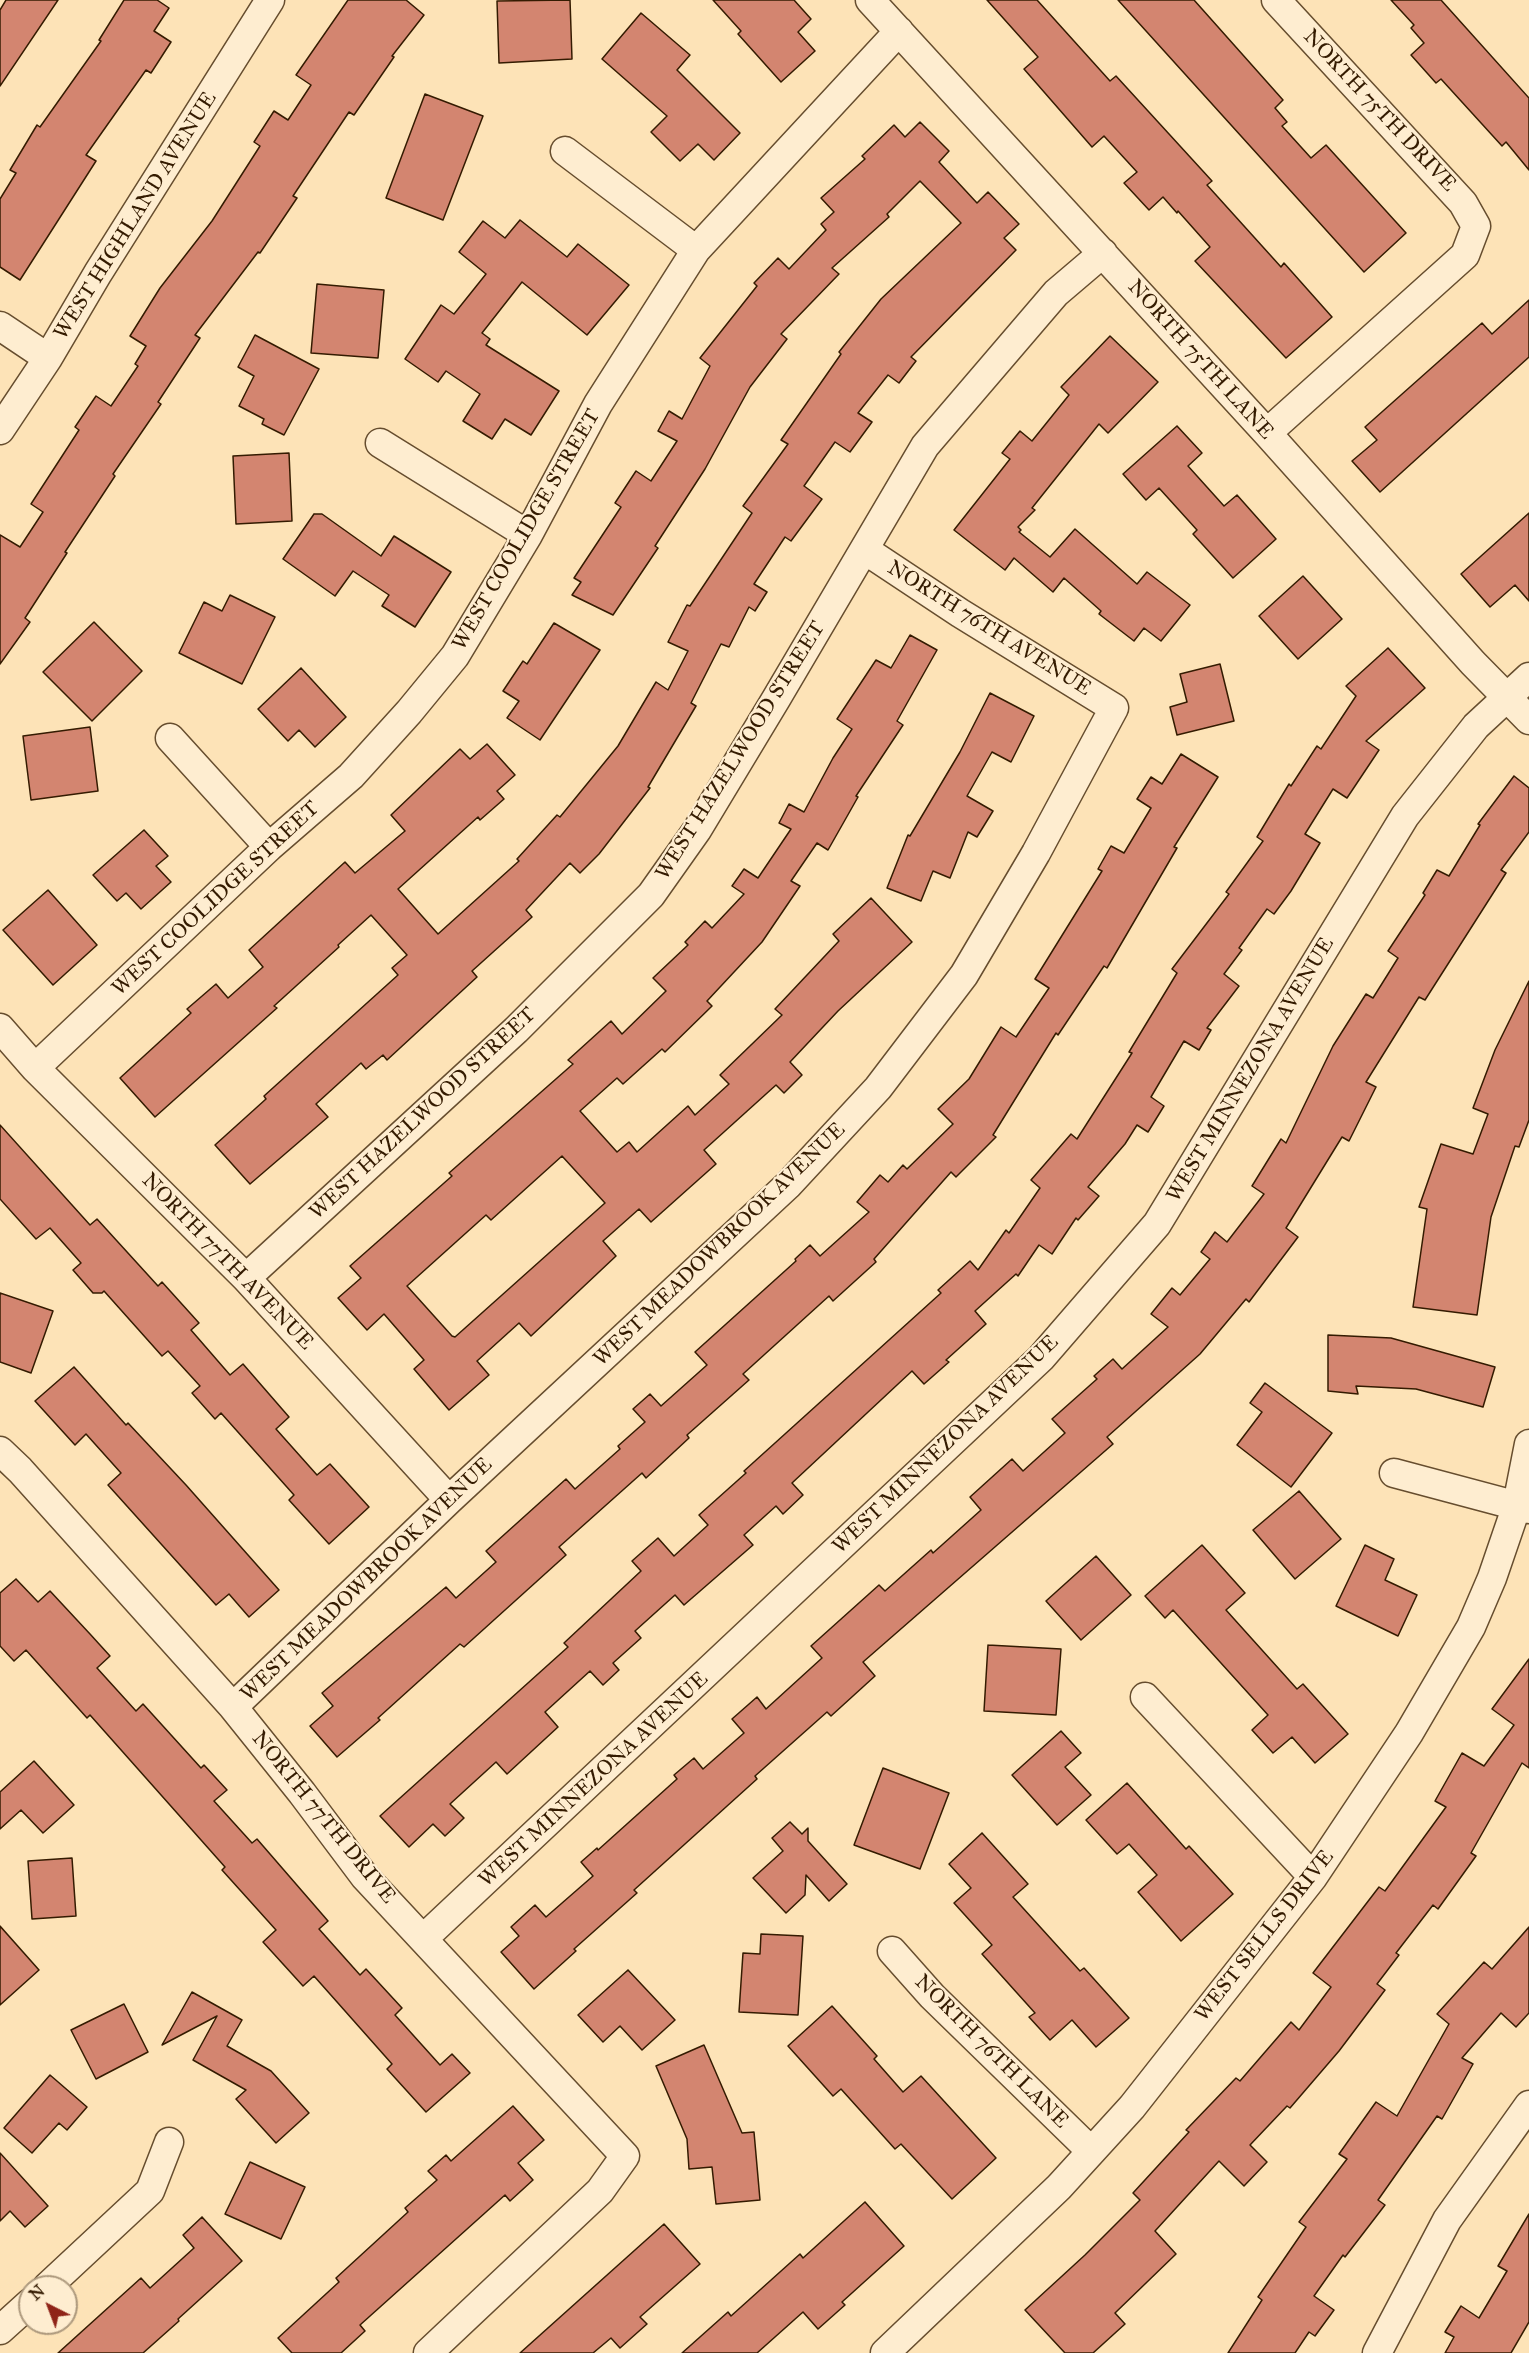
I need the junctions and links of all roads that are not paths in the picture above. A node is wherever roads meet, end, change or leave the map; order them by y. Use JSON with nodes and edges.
{"nodes":[{"id":1,"x":270,"y":0,"type":"edge"},
{"id":2,"x":870,"y":0,"type":"edge"},
{"id":3,"x":1276,"y":0,"type":"edge"},
{"id":4,"x":899,"y":31,"type":"junction"},
{"id":5,"x":566,"y":151,"type":"dead end"},
{"id":6,"x":696,"y":250,"type":"junction"},
{"id":7,"x":1103,"y":253,"type":"junction"},
{"id":8,"x":0,"y":326,"type":"edge"},
{"id":9,"x":48,"y":358,"type":"junction"},
{"id":10,"x":0,"y":430,"type":"edge"},
{"id":11,"x":1267,"y":433,"type":"junction"},
{"id":12,"x":380,"y":443,"type":"dead end"},
{"id":13,"x":528,"y":535,"type":"junction"},
{"id":14,"x":865,"y":550,"type":"junction"},
{"id":15,"x":1529,"y":677,"type":"edge"},
{"id":16,"x":1506,"y":698,"type":"junction"},
{"id":17,"x":1114,"y":708,"type":"joint"},
{"id":18,"x":1529,"y":720,"type":"edge"},
{"id":19,"x":170,"y":738,"type":"dead end"},
{"id":20,"x":269,"y":847,"type":"junction"},
{"id":21,"x":0,"y":1028,"type":"edge"},
{"id":22,"x":35,"y":1068,"type":"junction"},
{"id":23,"x":246,"y":1278,"type":"junction"},
{"id":24,"x":1529,"y":1444,"type":"edge"},
{"id":25,"x":0,"y":1451,"type":"edge"},
{"id":26,"x":1394,"y":1473,"type":"dead end"},
{"id":27,"x":449,"y":1500,"type":"junction"},
{"id":28,"x":1523,"y":1507,"type":"edge"},
{"id":29,"x":1145,"y":1697,"type":"dead end"},
{"id":30,"x":233,"y":1707,"type":"junction"},
{"id":31,"x":1313,"y":1877,"type":"junction"},
{"id":32,"x":424,"y":1938,"type":"junction"},
{"id":33,"x":892,"y":1951,"type":"dead end"},
{"id":34,"x":1529,"y":2105,"type":"edge"},
{"id":35,"x":169,"y":2142,"type":"dead end"},
{"id":36,"x":1091,"y":2151,"type":"junction"},
{"id":37,"x":60,"y":2275,"type":"edge"},
{"id":38,"x":18,"y":2314,"type":"edge"},
{"id":39,"x":0,"y":2331,"type":"edge"},
{"id":40,"x":428,"y":2353,"type":"edge"},
{"id":41,"x":885,"y":2353,"type":"edge"},
{"id":42,"x":1377,"y":2353,"type":"edge"}],
"edges":[{"from":1,"to":9,"type":"street","name":"WEST HIGHLAND AVENUE"},
{"from":2,"to":4,"type":"street","name":"NORTH 75TH LANE"},
{"from":3,"to":11,"type":"street","name":"NORTH 75TH DRIVE"},
{"from":4,"to":6,"type":"street","name":"WEST COOLIDGE STREET"},
{"from":4,"to":7,"type":"street","name":"NORTH 75TH LANE"},
{"from":5,"to":6,"type":"street"},
{"from":6,"to":13,"type":"street","name":"WEST COOLIDGE STREET"},
{"from":7,"to":11,"type":"street","name":"NORTH 75TH LANE"},
{"from":7,"to":14,"type":"street","name":"WEST HAZELWOOD STREET"},
{"from":8,"to":9,"type":"street"},
{"from":9,"to":10,"type":"street","name":"WEST HIGHLAND AVENUE"},
{"from":11,"to":16,"type":"street","name":"NORTH 75TH LANE"},
{"from":12,"to":13,"type":"street"},
{"from":13,"to":20,"type":"street","name":"WEST COOLIDGE STREET"},
{"from":14,"to":17,"type":"street","name":"NORTH 76TH AVENUE"},
{"from":14,"to":23,"type":"street","name":"WEST HAZELWOOD STREET"},
{"from":15,"to":16,"type":"street","name":"WEST MINNEZONA AVENUE"},
{"from":16,"to":18,"type":"street","name":"NORTH 75TH LANE"},
{"from":16,"to":32,"type":"street","name":"WEST MINNEZONA AVENUE"},
{"from":17,"to":27,"type":"street","name":"WEST MEADOWBROOK AVENUE"},
{"from":19,"to":20,"type":"street"},
{"from":20,"to":22,"type":"street","name":"WEST COOLIDGE STREET"},
{"from":21,"to":22,"type":"street","name":"NORTH 77TH AVENUE"},
{"from":22,"to":23,"type":"street","name":"NORTH 77TH AVENUE"},
{"from":23,"to":27,"type":"street","name":"NORTH 77TH AVENUE"},
{"from":24,"to":28,"type":"street","name":"WEST SELLS DRIVE"},
{"from":25,"to":30,"type":"street","name":"NORTH 77TH DRIVE"},
{"from":26,"to":28,"type":"street"},
{"from":27,"to":30,"type":"street","name":"WEST MEADOWBROOK AVENUE"},
{"from":28,"to":31,"type":"street","name":"WEST SELLS DRIVE"},
{"from":29,"to":31,"type":"street"},
{"from":30,"to":32,"type":"street","name":"NORTH 77TH DRIVE"},
{"from":31,"to":36,"type":"street","name":"WEST SELLS DRIVE"},
{"from":32,"to":40,"type":"street","name":"NORTH 77TH DRIVE"},
{"from":33,"to":36,"type":"street","name":"NORTH 76TH LANE"},
{"from":34,"to":42,"type":"street"},
{"from":35,"to":37,"type":"street"},
{"from":36,"to":41,"type":"street","name":"WEST SELLS DRIVE"},
{"from":38,"to":39,"type":"street"}]}
